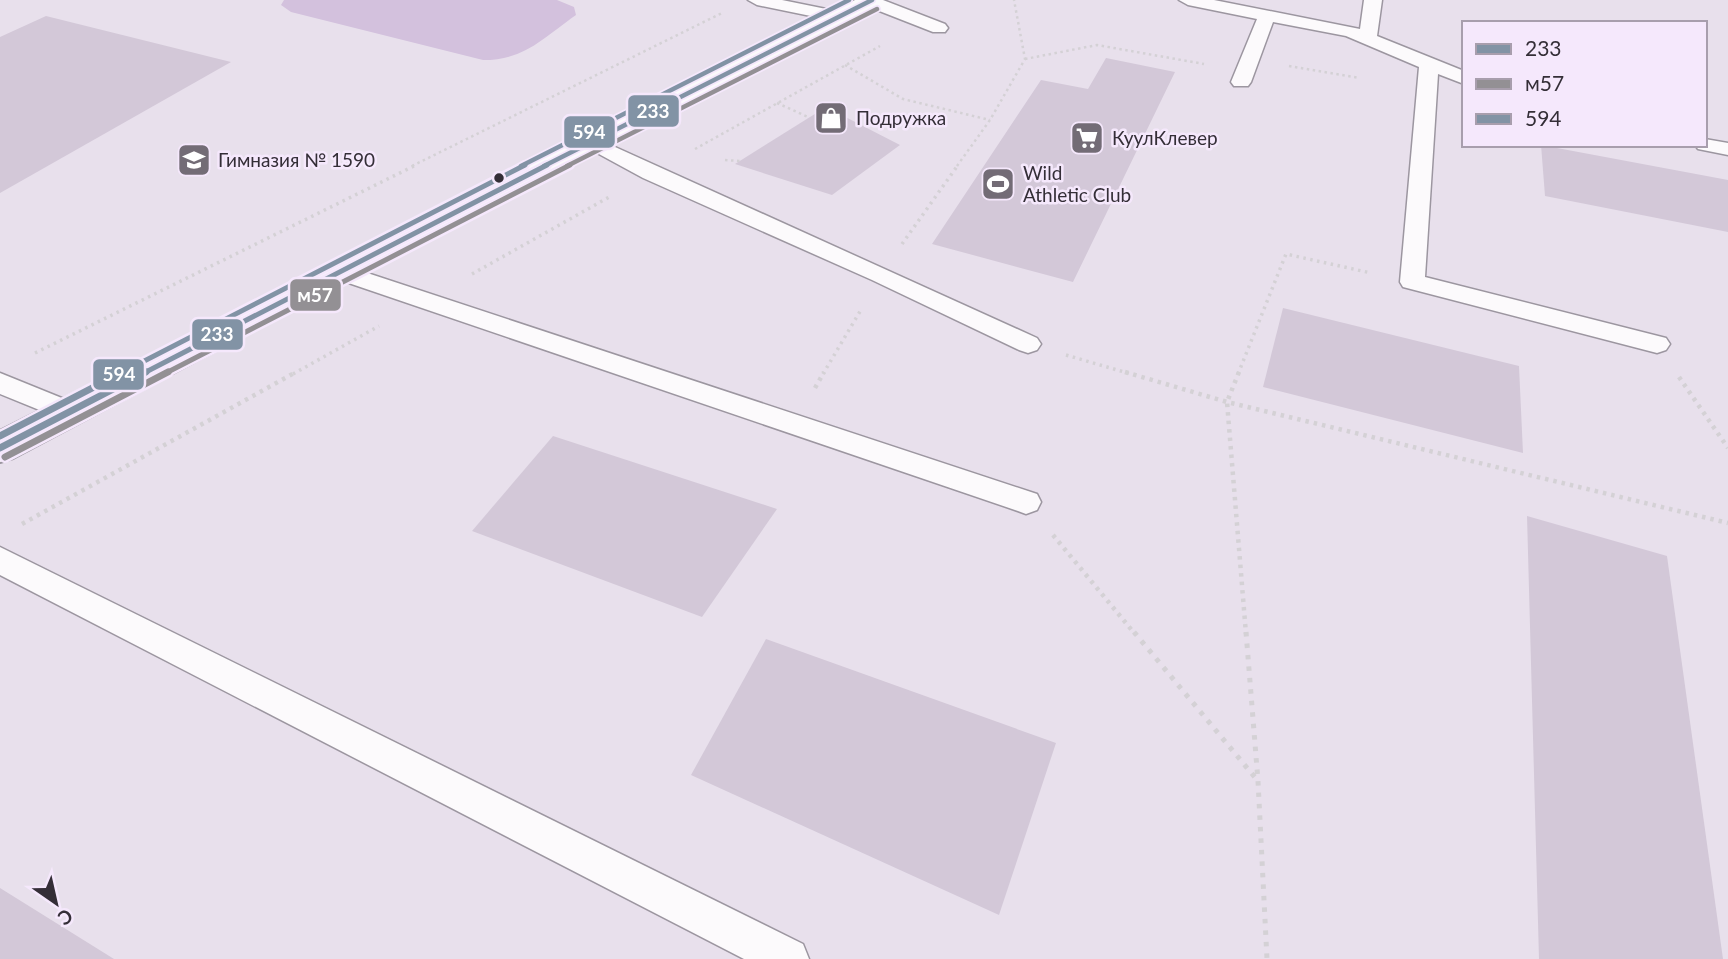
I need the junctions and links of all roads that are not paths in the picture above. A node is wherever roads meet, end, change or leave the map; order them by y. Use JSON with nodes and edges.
{"nodes":[{"id":1,"x":757,"y":0,"type":"edge"},
{"id":2,"x":1188,"y":0,"type":"edge"},
{"id":3,"x":1373,"y":0,"type":"edge"},
{"id":4,"x":871,"y":1,"type":"edge"},
{"id":5,"x":1267,"y":15,"type":"junction"},
{"id":6,"x":840,"y":17,"type":"junction"},
{"id":7,"x":932,"y":25,"type":"road end"},
{"id":8,"x":1368,"y":37,"type":"junction"},
{"id":9,"x":1429,"y":64,"type":"junction"},
{"id":10,"x":1462,"y":77,"type":"edge"},
{"id":11,"x":1241,"y":82,"type":"dead end"},
{"id":12,"x":593,"y":143,"type":"junction"},
{"id":13,"x":1707,"y":145,"type":"edge"},
{"id":14,"x":1728,"y":149,"type":"edge"},
{"id":15,"x":340,"y":272,"type":"junction"},
{"id":16,"x":1028,"y":344,"type":"road end"},
{"id":17,"x":1657,"y":344,"type":"road end"},
{"id":18,"x":0,"y":383,"type":"edge"},
{"id":19,"x":69,"y":412,"type":"junction"},
{"id":20,"x":0,"y":448,"type":"edge"},
{"id":21,"x":1026,"y":502,"type":"road end"},
{"id":22,"x":6,"y":545,"type":"edge"},
{"id":23,"x":788,"y":959,"type":"edge"}],
"edges":[{"from":1,"to":6,"type":"lane"},
{"from":2,"to":5,"type":"lane"},
{"from":3,"to":8,"type":"lane"},
{"from":4,"to":6,"type":"street"},
{"from":4,"to":7,"type":"lane"},
{"from":5,"to":8,"type":"lane"},
{"from":5,"to":11,"type":"lane"},
{"from":6,"to":12,"type":"street"},
{"from":8,"to":9,"type":"lane"},
{"from":9,"to":10,"type":"lane"},
{"from":9,"to":17,"type":"lane"},
{"from":12,"to":15,"type":"street"},
{"from":12,"to":16,"type":"lane"},
{"from":13,"to":14,"type":"lane"},
{"from":15,"to":19,"type":"street"},
{"from":15,"to":21,"type":"lane"},
{"from":18,"to":19,"type":"lane"},
{"from":19,"to":20,"type":"street"},
{"from":22,"to":23,"type":"lane"}]}
